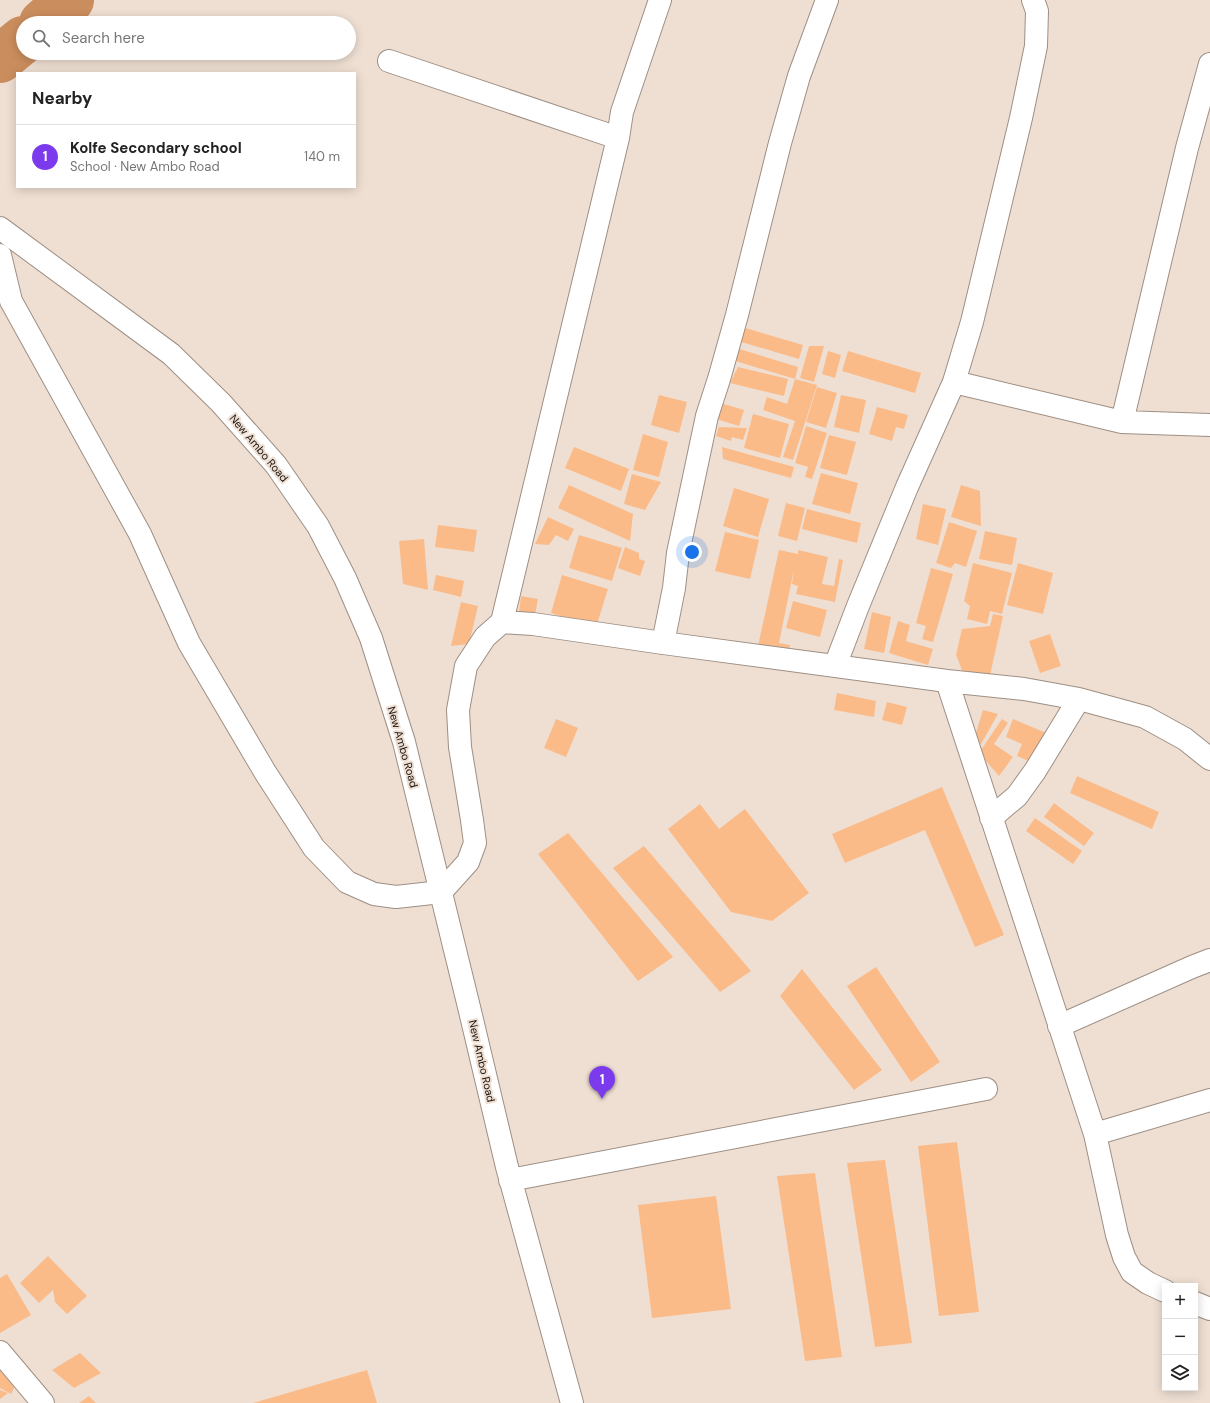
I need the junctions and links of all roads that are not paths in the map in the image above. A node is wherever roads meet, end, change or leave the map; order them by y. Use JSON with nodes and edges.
{"nodes":[{"id":1,"x":660,"y":0,"type":"edge"},
{"id":2,"x":827,"y":0,"type":"edge"},
{"id":3,"x":1033,"y":0,"type":"edge"},
{"id":4,"x":389,"y":61,"type":"dead end"},
{"id":5,"x":1210,"y":64,"type":"edge"},
{"id":6,"x":618,"y":138,"type":"junction"},
{"id":7,"x":0,"y":228,"type":"edge"},
{"id":8,"x":0,"y":255,"type":"edge"},
{"id":9,"x":954,"y":382,"type":"junction"},
{"id":10,"x":1122,"y":422,"type":"junction"},
{"id":11,"x":1210,"y":425,"type":"edge"},
{"id":12,"x":502,"y":622,"type":"junction"},
{"id":13,"x":663,"y":643,"type":"junction"},
{"id":14,"x":834,"y":666,"type":"junction"},
{"id":15,"x":947,"y":681,"type":"junction"},
{"id":16,"x":1079,"y":699,"type":"junction"},
{"id":17,"x":1210,"y":759,"type":"edge"},
{"id":18,"x":991,"y":818,"type":"junction"},
{"id":19,"x":441,"y":892,"type":"junction"},
{"id":20,"x":1210,"y":960,"type":"edge"},
{"id":21,"x":1059,"y":1026,"type":"junction"},
{"id":22,"x":986,"y":1089,"type":"dead end"},
{"id":23,"x":1210,"y":1100,"type":"edge"},
{"id":24,"x":1095,"y":1134,"type":"junction"},
{"id":25,"x":510,"y":1180,"type":"junction"},
{"id":26,"x":1162,"y":1290,"type":"edge"},
{"id":27,"x":1198,"y":1304,"type":"edge"},
{"id":28,"x":1210,"y":1309,"type":"edge"},
{"id":29,"x":0,"y":1352,"type":"edge"},
{"id":30,"x":43,"y":1403,"type":"edge"},
{"id":31,"x":572,"y":1403,"type":"edge"}],
"edges":[{"from":1,"to":6,"type":"street"},
{"from":2,"to":13,"type":"street"},
{"from":3,"to":9,"type":"street"},
{"from":4,"to":6,"type":"street"},
{"from":5,"to":10,"type":"street"},
{"from":6,"to":12,"type":"street"},
{"from":7,"to":19,"type":"street","name":"New Ambo Road"},
{"from":8,"to":19,"type":"street"},
{"from":9,"to":10,"type":"street"},
{"from":9,"to":14,"type":"street"},
{"from":10,"to":11,"type":"street"},
{"from":12,"to":13,"type":"street"},
{"from":12,"to":19,"type":"street"},
{"from":13,"to":14,"type":"street"},
{"from":14,"to":15,"type":"street"},
{"from":15,"to":16,"type":"street"},
{"from":15,"to":18,"type":"street"},
{"from":16,"to":17,"type":"street"},
{"from":16,"to":18,"type":"street"},
{"from":18,"to":21,"type":"street"},
{"from":19,"to":25,"type":"street","name":"New Ambo Road"},
{"from":20,"to":21,"type":"street"},
{"from":21,"to":24,"type":"street"},
{"from":22,"to":25,"type":"street"},
{"from":23,"to":24,"type":"street"},
{"from":24,"to":26,"type":"street"},
{"from":25,"to":31,"type":"street","name":"New Ambo Road"},
{"from":27,"to":28,"type":"street"},
{"from":29,"to":30,"type":"street"}]}
